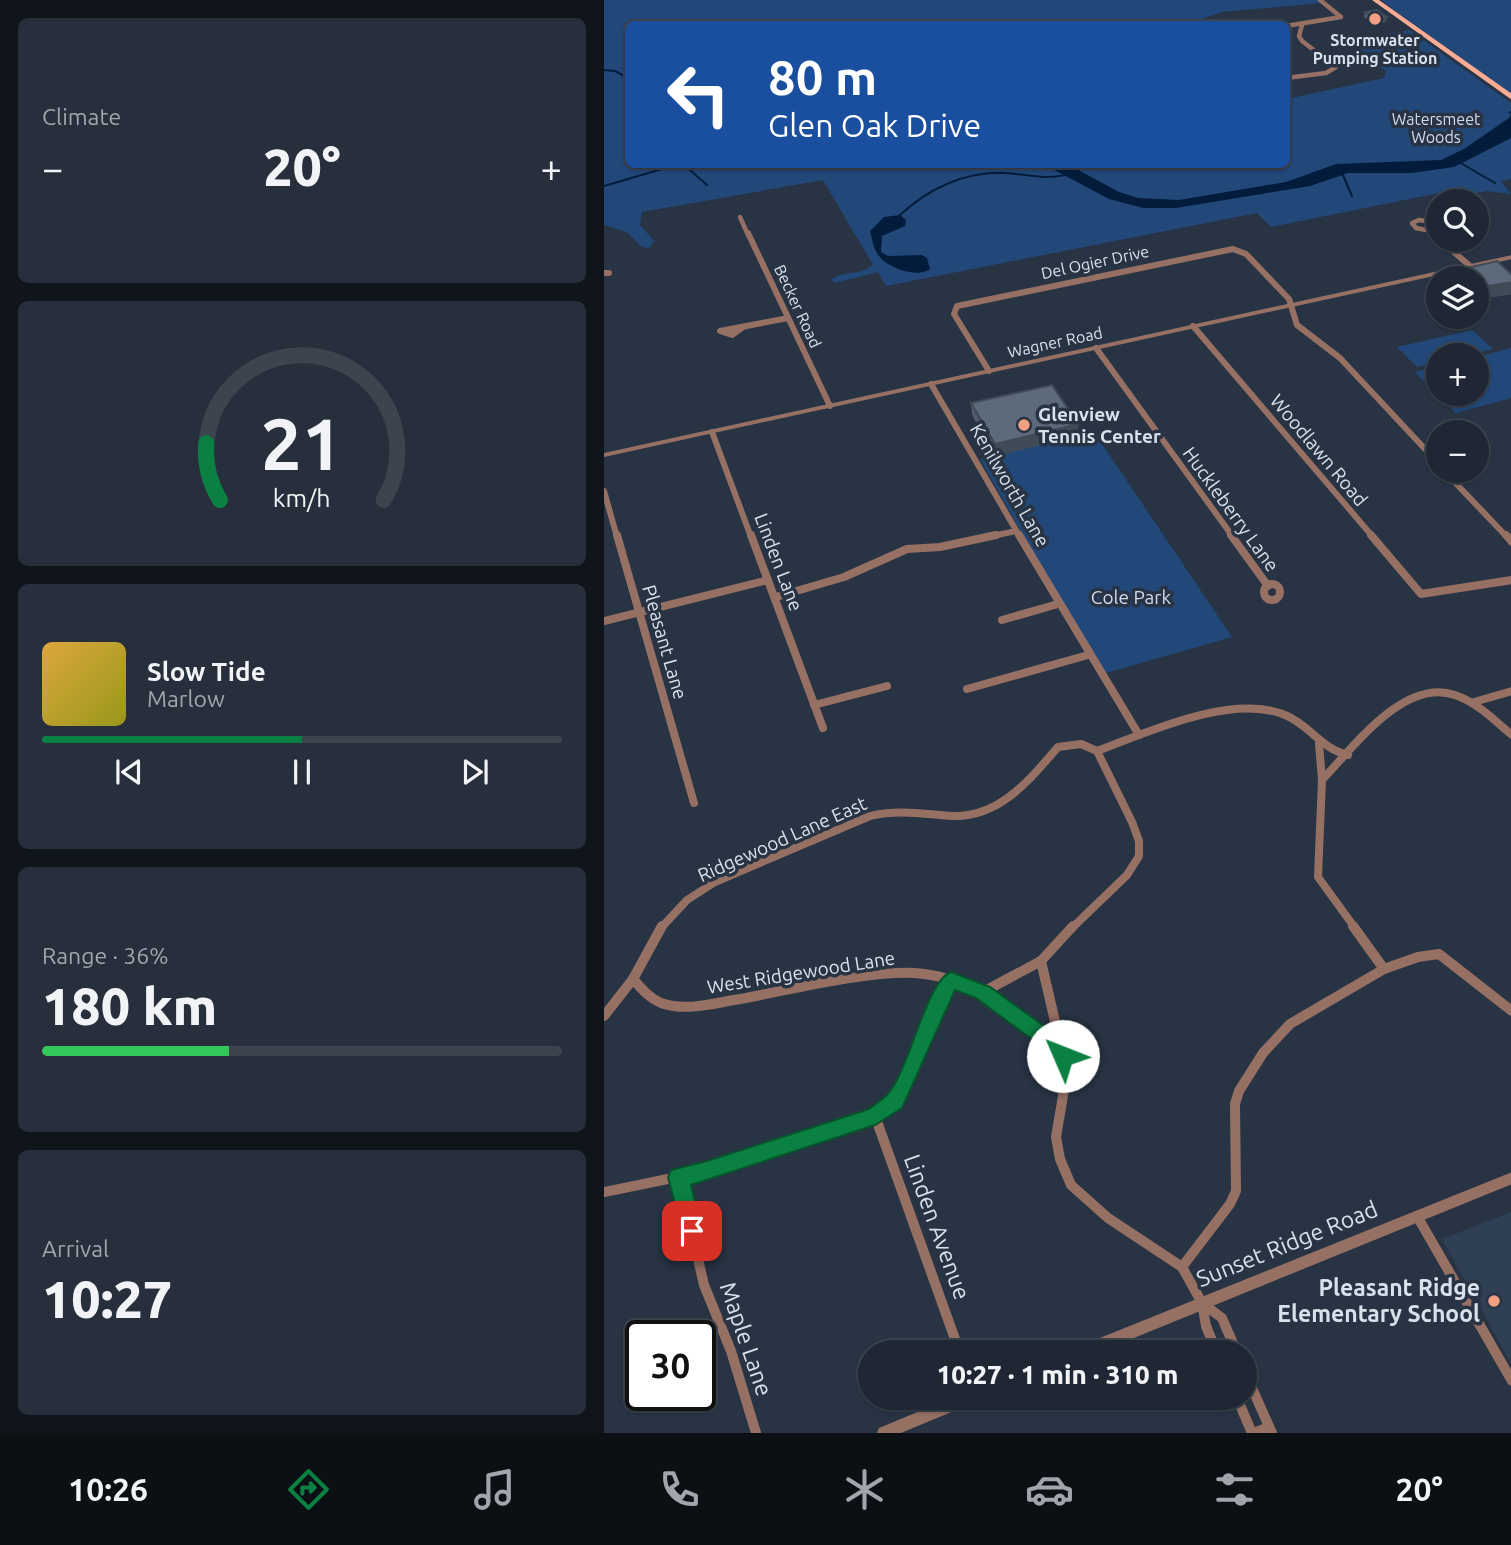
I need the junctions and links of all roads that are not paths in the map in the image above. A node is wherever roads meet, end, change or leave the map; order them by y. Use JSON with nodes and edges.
{"nodes":[{"id":1,"x":1320,"y":0,"type":"edge"},
{"id":2,"x":1375,"y":0,"type":"edge"},
{"id":3,"x":1302,"y":25,"type":"junction"},
{"id":4,"x":1290,"y":26,"type":"edge"},
{"id":5,"x":1290,"y":78,"type":"edge"},
{"id":6,"x":1511,"y":98,"type":"edge"},
{"id":7,"x":740,"y":217,"type":"dead end"},
{"id":8,"x":1454,"y":252,"type":"edge"},
{"id":9,"x":1511,"y":257,"type":"edge"},
{"id":10,"x":1470,"y":266,"type":"joint"},
{"id":11,"x":1426,"y":276,"type":"edge"},
{"id":12,"x":1293,"y":305,"type":"junction"},
{"id":13,"x":788,"y":318,"type":"junction"},
{"id":14,"x":1193,"y":326,"type":"junction"},
{"id":15,"x":743,"y":327,"type":"dead end"},
{"id":16,"x":1096,"y":348,"type":"junction"},
{"id":17,"x":989,"y":371,"type":"junction"},
{"id":18,"x":931,"y":384,"type":"junction"},
{"id":19,"x":830,"y":406,"type":"junction"},
{"id":20,"x":712,"y":432,"type":"junction"},
{"id":21,"x":1426,"y":450,"type":"edge"},
{"id":22,"x":604,"y":455,"type":"edge"},
{"id":23,"x":1455,"y":483,"type":"edge"},
{"id":24,"x":604,"y":491,"type":"edge"},
{"id":25,"x":1016,"y":531,"type":"junction"},
{"id":26,"x":1511,"y":542,"type":"edge"},
{"id":27,"x":768,"y":580,"type":"junction"},
{"id":28,"x":1511,"y":580,"type":"edge"},
{"id":29,"x":1268,"y":586,"type":"dead end"},
{"id":30,"x":776,"y":597,"type":"junction"},
{"id":31,"x":1058,"y":604,"type":"junction"},
{"id":32,"x":638,"y":613,"type":"junction"},
{"id":33,"x":1002,"y":620,"type":"dead end"},
{"id":34,"x":604,"y":621,"type":"edge"},
{"id":35,"x":1088,"y":655,"type":"junction"},
{"id":36,"x":887,"y":686,"type":"dead end"},
{"id":37,"x":967,"y":690,"type":"dead end"},
{"id":38,"x":1511,"y":691,"type":"edge"},
{"id":39,"x":1474,"y":702,"type":"junction"},
{"id":40,"x":815,"y":705,"type":"junction"},
{"id":41,"x":823,"y":728,"type":"dead end"},
{"id":42,"x":1139,"y":735,"type":"junction"},
{"id":43,"x":1511,"y":735,"type":"edge"},
{"id":44,"x":1319,"y":744,"type":"junction"},
{"id":45,"x":1097,"y":751,"type":"junction"},
{"id":46,"x":1348,"y":755,"type":"junction"},
{"id":47,"x":1322,"y":780,"type":"junction"},
{"id":48,"x":694,"y":803,"type":"dead end"},
{"id":49,"x":1042,"y":961,"type":"junction"},
{"id":50,"x":1384,"y":969,"type":"junction"},
{"id":51,"x":633,"y":979,"type":"junction"},
{"id":52,"x":951,"y":981,"type":"junction"},
{"id":53,"x":983,"y":992,"type":"junction"},
{"id":54,"x":1511,"y":1011,"type":"edge"},
{"id":55,"x":604,"y":1016,"type":"edge"},
{"id":56,"x":1062,"y":1050,"type":"junction"},
{"id":57,"x":875,"y":1116,"type":"junction"},
{"id":58,"x":679,"y":1177,"type":"junction"},
{"id":59,"x":1511,"y":1178,"type":"edge"},
{"id":60,"x":604,"y":1192,"type":"edge"},
{"id":61,"x":1417,"y":1216,"type":"junction"},
{"id":62,"x":1182,"y":1268,"type":"junction"},
{"id":63,"x":1202,"y":1303,"type":"junction"},
{"id":64,"x":955,"y":1340,"type":"edge"},
{"id":65,"x":1112,"y":1340,"type":"edge"},
{"id":66,"x":1212,"y":1340,"type":"edge"},
{"id":67,"x":1231,"y":1340,"type":"edge"},
{"id":68,"x":1511,"y":1381,"type":"edge"},
{"id":69,"x":1257,"y":1398,"type":"edge"},
{"id":70,"x":939,"y":1410,"type":"edge"},
{"id":71,"x":1242,"y":1410,"type":"edge"},
{"id":72,"x":1271,"y":1430,"type":"edge"},
{"id":73,"x":756,"y":1433,"type":"edge"},
{"id":74,"x":884,"y":1433,"type":"edge"},
{"id":75,"x":1253,"y":1433,"type":"edge"}],
"edges":[{"from":1,"to":3,"type":"street"},
{"from":2,"to":6,"type":"main road"},
{"from":3,"to":4,"type":"street"},
{"from":3,"to":5,"type":"street"},
{"from":7,"to":13,"type":"street","name":"Becker Road"},
{"from":8,"to":10,"type":"street"},
{"from":9,"to":10,"type":"street","name":"Wagner Road"},
{"from":11,"to":12,"type":"street","name":"Wagner Road"},
{"from":12,"to":14,"type":"street","name":"Wagner Road"},
{"from":12,"to":17,"type":"street","name":"Del Ogier Drive"},
{"from":12,"to":21,"type":"street"},
{"from":13,"to":15,"type":"street"},
{"from":13,"to":19,"type":"street","name":"Becker Road"},
{"from":14,"to":16,"type":"street","name":"Wagner Road"},
{"from":14,"to":28,"type":"street","name":"Woodlawn Road"},
{"from":16,"to":17,"type":"street","name":"Wagner Road"},
{"from":16,"to":29,"type":"street","name":"Huckleberry Lane"},
{"from":17,"to":18,"type":"street","name":"Wagner Road"},
{"from":18,"to":19,"type":"street","name":"Wagner Road"},
{"from":18,"to":25,"type":"street","name":"Kenilworth Lane"},
{"from":19,"to":20,"type":"street","name":"Wagner Road"},
{"from":20,"to":22,"type":"street","name":"Wagner Road"},
{"from":20,"to":27,"type":"street","name":"Linden Lane"},
{"from":23,"to":26,"type":"street"},
{"from":24,"to":32,"type":"street","name":"Pleasant Lane"},
{"from":25,"to":30,"type":"street"},
{"from":25,"to":31,"type":"street","name":"Kenilworth Lane"},
{"from":27,"to":30,"type":"street","name":"Linden Lane"},
{"from":27,"to":32,"type":"street"},
{"from":30,"to":40,"type":"street","name":"Linden Lane"},
{"from":31,"to":33,"type":"street"},
{"from":31,"to":35,"type":"street","name":"Kenilworth Lane"},
{"from":32,"to":34,"type":"street"},
{"from":32,"to":48,"type":"street","name":"Pleasant Lane"},
{"from":35,"to":37,"type":"street"},
{"from":35,"to":42,"type":"street","name":"Kenilworth Lane"},
{"from":36,"to":40,"type":"street"},
{"from":38,"to":39,"type":"street"},
{"from":39,"to":43,"type":"street"},
{"from":39,"to":46,"type":"street"},
{"from":40,"to":41,"type":"street","name":"Linden Lane"},
{"from":42,"to":44,"type":"street","name":"Ridgewood Lane East"},
{"from":42,"to":45,"type":"street","name":"Ridgewood Lane East"},
{"from":44,"to":46,"type":"street","name":"Ridgewood Lane East"},
{"from":44,"to":47,"type":"street"},
{"from":45,"to":49,"type":"street"},
{"from":45,"to":51,"type":"street","name":"Ridgewood Lane East"},
{"from":46,"to":47,"type":"street"},
{"from":47,"to":50,"type":"street"},
{"from":49,"to":53,"type":"street"},
{"from":49,"to":56,"type":"street"},
{"from":50,"to":54,"type":"street"},
{"from":50,"to":62,"type":"street"},
{"from":51,"to":52,"type":"street","name":"West Ridgewood Lane"},
{"from":51,"to":55,"type":"street","name":"Ridgewood Lane East"},
{"from":52,"to":53,"type":"street","name":"West Ridgewood Lane"},
{"from":52,"to":57,"type":"street"},
{"from":53,"to":56,"type":"street","name":"West Ridgewood Lane"},
{"from":56,"to":62,"type":"street"},
{"from":57,"to":58,"type":"street"},
{"from":57,"to":64,"type":"street","name":"Linden Avenue"},
{"from":58,"to":60,"type":"street"},
{"from":58,"to":73,"type":"street","name":"Maple Lane"},
{"from":59,"to":61,"type":"street","name":"Sunset Ridge Road"},
{"from":61,"to":63,"type":"street","name":"Sunset Ridge Road"},
{"from":61,"to":68,"type":"street"},
{"from":62,"to":63,"type":"street"},
{"from":63,"to":65,"type":"street","name":"Sunset Ridge Road"},
{"from":63,"to":66,"type":"street"},
{"from":63,"to":67,"type":"street"},
{"from":69,"to":72,"type":"street"},
{"from":70,"to":74,"type":"street"},
{"from":71,"to":75,"type":"street"},
{"from":72,"to":75,"type":"street"}]}
